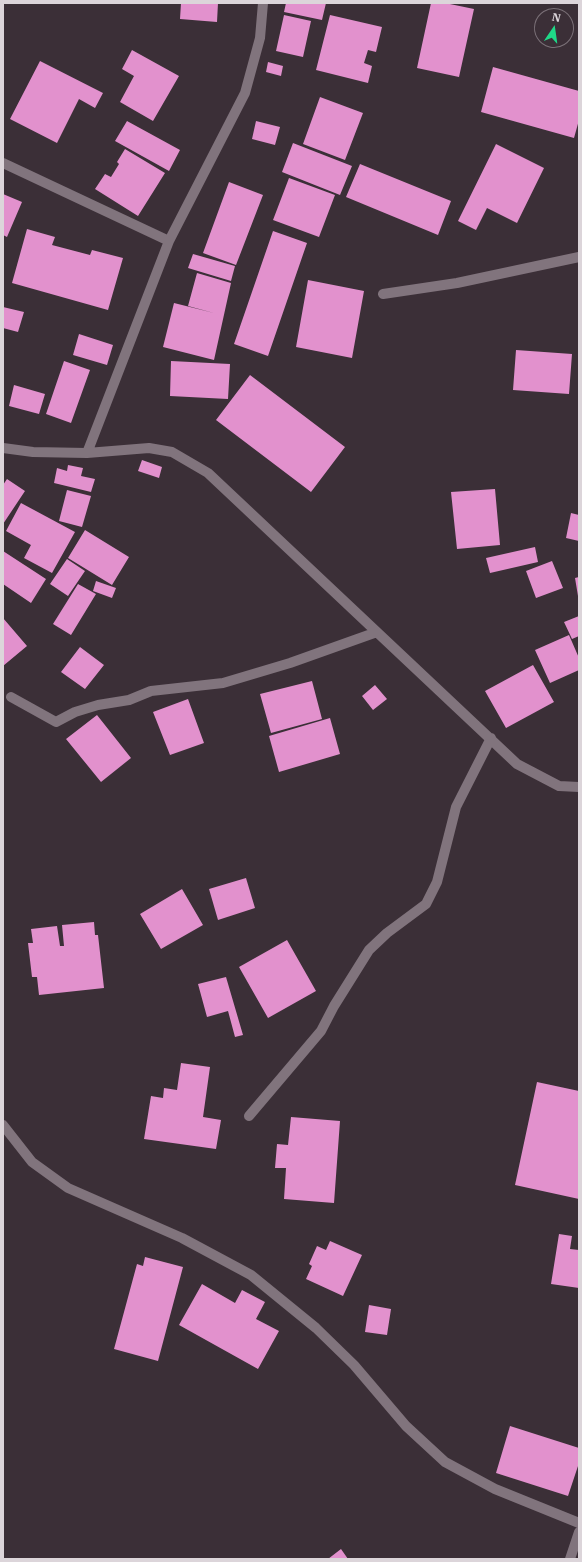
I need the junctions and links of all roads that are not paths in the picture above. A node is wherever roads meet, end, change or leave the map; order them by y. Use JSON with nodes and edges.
{"nodes":[{"id":1,"x":263,"y":3,"type":"edge"},
{"id":2,"x":3,"y":163,"type":"edge"},
{"id":3,"x":169,"y":241,"type":"junction"},
{"id":4,"x":579,"y":257,"type":"edge"},
{"id":5,"x":383,"y":294,"type":"dead end"},
{"id":6,"x":3,"y":448,"type":"edge"},
{"id":7,"x":87,"y":452,"type":"junction"},
{"id":8,"x":377,"y":632,"type":"junction"},
{"id":9,"x":11,"y":697,"type":"dead end"},
{"id":10,"x":491,"y":738,"type":"junction"},
{"id":11,"x":579,"y":787,"type":"edge"},
{"id":12,"x":249,"y":1116,"type":"dead end"},
{"id":13,"x":3,"y":1125,"type":"edge"},
{"id":14,"x":579,"y":1523,"type":"edge"},
{"id":15,"x":579,"y":1532,"type":"edge"},
{"id":16,"x":570,"y":1559,"type":"edge"}],
"edges":[{"from":1,"to":3,"type":"street"},
{"from":2,"to":3,"type":"street"},
{"from":3,"to":7,"type":"street"},
{"from":4,"to":5,"type":"street"},
{"from":6,"to":7,"type":"street"},
{"from":7,"to":8,"type":"street"},
{"from":8,"to":9,"type":"street"},
{"from":8,"to":10,"type":"street"},
{"from":10,"to":11,"type":"street"},
{"from":10,"to":12,"type":"street"},
{"from":13,"to":14,"type":"street"},
{"from":15,"to":16,"type":"street"}]}
